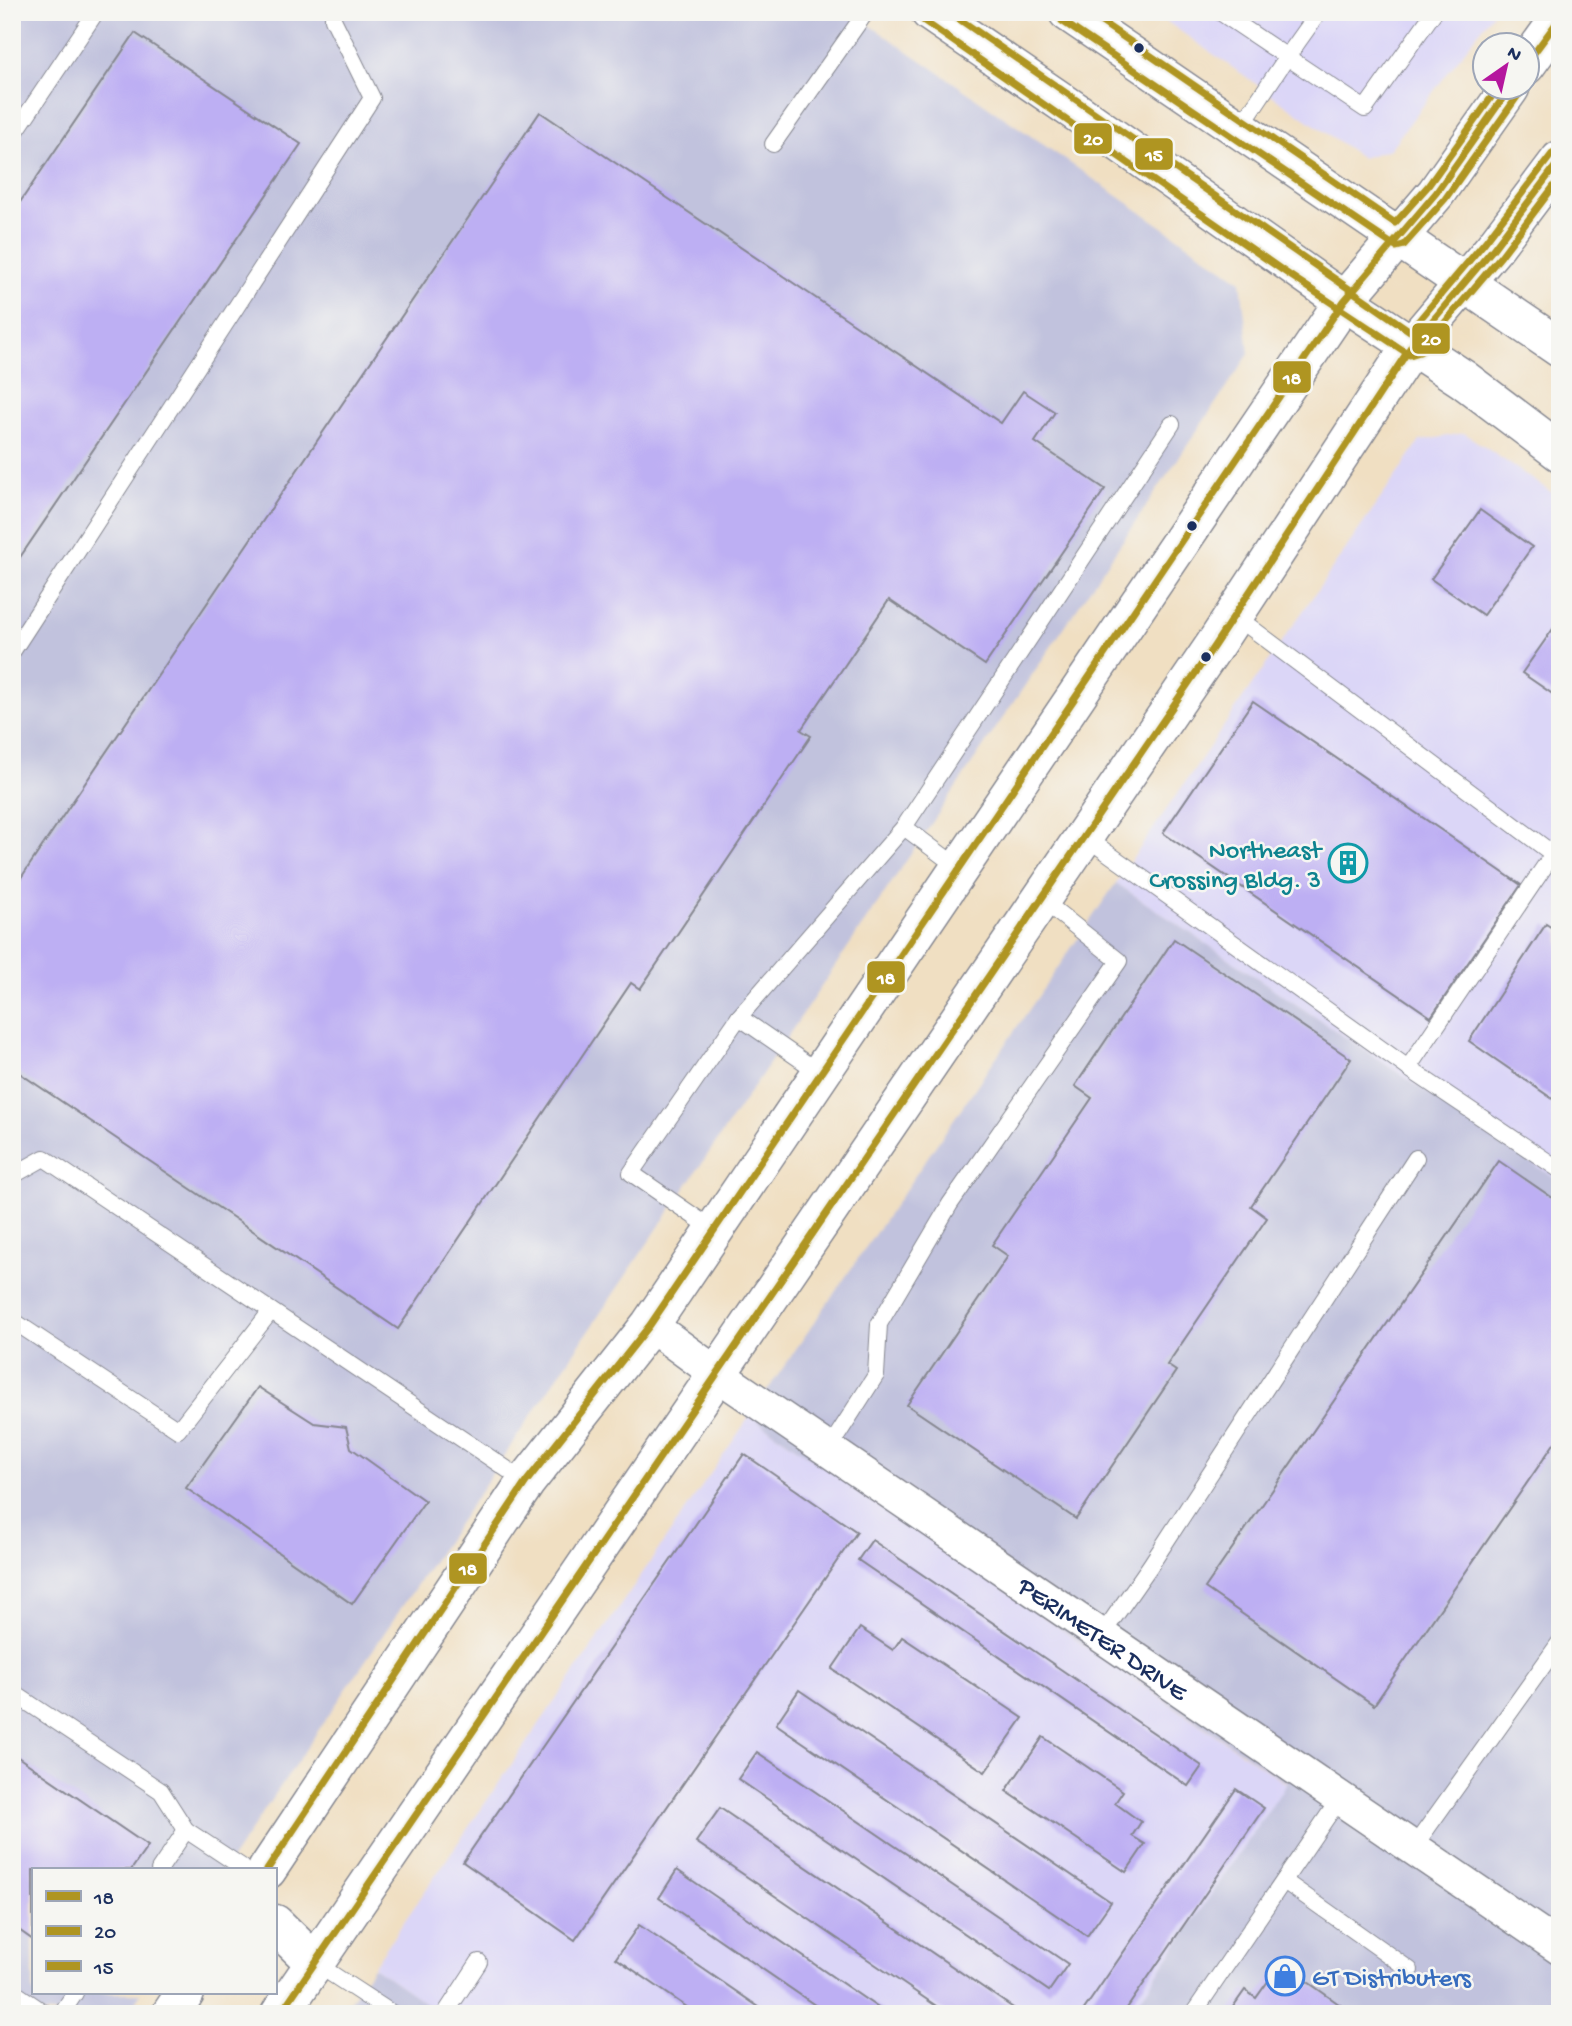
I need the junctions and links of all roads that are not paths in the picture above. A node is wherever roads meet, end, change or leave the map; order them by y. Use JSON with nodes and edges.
{"nodes":[{"id":1,"x":96,"y":12,"type":"edge"},
{"id":2,"x":333,"y":12,"type":"edge"},
{"id":3,"x":866,"y":12,"type":"edge"},
{"id":4,"x":930,"y":12,"type":"edge"},
{"id":5,"x":1068,"y":12,"type":"edge"},
{"id":6,"x":1220,"y":12,"type":"edge"},
{"id":7,"x":1319,"y":12,"type":"edge"},
{"id":8,"x":1434,"y":12,"type":"edge"},
{"id":9,"x":1560,"y":18,"type":"edge"},
{"id":10,"x":1540,"y":46,"type":"edge"},
{"id":11,"x":1287,"y":57,"type":"junction"},
{"id":12,"x":1500,"y":102,"type":"edge"},
{"id":13,"x":1239,"y":129,"type":"junction"},
{"id":14,"x":12,"y":137,"type":"edge"},
{"id":15,"x":773,"y":144,"type":"dead end"},
{"id":16,"x":1560,"y":160,"type":"edge"},
{"id":17,"x":1397,"y":237,"type":"junction"},
{"id":18,"x":1464,"y":282,"type":"junction"},
{"id":19,"x":1344,"y":301,"type":"junction"},
{"id":20,"x":1412,"y":345,"type":"junction"},
{"id":21,"x":1560,"y":348,"type":"edge"},
{"id":22,"x":1172,"y":424,"type":"dead end"},
{"id":23,"x":1560,"y":452,"type":"edge"},
{"id":24,"x":1234,"y":615,"type":"junction"},
{"id":25,"x":12,"y":652,"type":"edge"},
{"id":26,"x":904,"y":827,"type":"junction"},
{"id":27,"x":1084,"y":836,"type":"junction"},
{"id":28,"x":1557,"y":852,"type":"edge"},
{"id":29,"x":959,"y":868,"type":"junction"},
{"id":30,"x":1041,"y":899,"type":"junction"},
{"id":31,"x":739,"y":1017,"type":"junction"},
{"id":32,"x":1408,"y":1068,"type":"junction"},
{"id":33,"x":820,"y":1073,"type":"junction"},
{"id":34,"x":1416,"y":1158,"type":"dead end"},
{"id":35,"x":1560,"y":1170,"type":"edge"},
{"id":36,"x":12,"y":1176,"type":"edge"},
{"id":37,"x":714,"y":1230,"type":"junction"},
{"id":38,"x":271,"y":1311,"type":"junction"},
{"id":39,"x":12,"y":1320,"type":"edge"},
{"id":40,"x":650,"y":1325,"type":"junction"},
{"id":41,"x":716,"y":1374,"type":"junction"},
{"id":42,"x":828,"y":1450,"type":"junction"},
{"id":43,"x":526,"y":1482,"type":"junction"},
{"id":44,"x":1101,"y":1636,"type":"junction"},
{"id":45,"x":1560,"y":1642,"type":"edge"},
{"id":46,"x":12,"y":1692,"type":"edge"},
{"id":47,"x":1340,"y":1798,"type":"junction"},
{"id":48,"x":186,"y":1830,"type":"junction"},
{"id":49,"x":1413,"y":1848,"type":"junction"},
{"id":50,"x":160,"y":1868,"type":"edge"},
{"id":51,"x":242,"y":1868,"type":"edge"},
{"id":52,"x":268,"y":1868,"type":"edge"},
{"id":53,"x":1284,"y":1881,"type":"junction"},
{"id":54,"x":276,"y":1925,"type":"edge"},
{"id":55,"x":1560,"y":1948,"type":"edge"},
{"id":56,"x":479,"y":1962,"type":"dead end"},
{"id":57,"x":315,"y":1963,"type":"junction"},
{"id":58,"x":1410,"y":1970,"type":"dead end"},
{"id":59,"x":12,"y":1991,"type":"edge"},
{"id":60,"x":74,"y":1994,"type":"edge"},
{"id":61,"x":184,"y":1994,"type":"edge"},
{"id":62,"x":46,"y":2014,"type":"edge"},
{"id":63,"x":61,"y":2014,"type":"edge"},
{"id":64,"x":171,"y":2014,"type":"edge"},
{"id":65,"x":280,"y":2014,"type":"edge"},
{"id":66,"x":393,"y":2014,"type":"edge"},
{"id":67,"x":445,"y":2014,"type":"edge"},
{"id":68,"x":1193,"y":2014,"type":"edge"}],
"edges":[{"from":1,"to":14,"type":"lane"},
{"from":2,"to":25,"type":"lane"},
{"from":3,"to":15,"type":"lane"},
{"from":4,"to":19,"type":"main road"},
{"from":5,"to":13,"type":"main road"},
{"from":6,"to":11,"type":"lane"},
{"from":7,"to":11,"type":"lane"},
{"from":8,"to":11,"type":"lane"},
{"from":9,"to":10,"type":"main road"},
{"from":11,"to":13,"type":"lane"},
{"from":12,"to":17,"type":"main road"},
{"from":13,"to":17,"type":"main road"},
{"from":16,"to":18,"type":"main road"},
{"from":17,"to":18,"type":"main road"},
{"from":17,"to":19,"type":"main road"},
{"from":18,"to":20,"type":"main road"},
{"from":18,"to":21,"type":"main road"},
{"from":19,"to":20,"type":"main road"},
{"from":19,"to":29,"type":"main road"},
{"from":20,"to":23,"type":"main road"},
{"from":20,"to":24,"type":"main road"},
{"from":22,"to":26,"type":"lane"},
{"from":24,"to":27,"type":"main road"},
{"from":24,"to":28,"type":"lane"},
{"from":26,"to":29,"type":"lane"},
{"from":26,"to":31,"type":"lane"},
{"from":27,"to":30,"type":"main road"},
{"from":27,"to":32,"type":"lane"},
{"from":28,"to":32,"type":"lane"},
{"from":29,"to":33,"type":"main road"},
{"from":30,"to":41,"type":"main road"},
{"from":30,"to":42,"type":"lane"},
{"from":31,"to":33,"type":"lane"},
{"from":31,"to":37,"type":"lane"},
{"from":32,"to":35,"type":"lane"},
{"from":33,"to":37,"type":"main road"},
{"from":34,"to":44,"type":"lane"},
{"from":36,"to":38,"type":"lane"},
{"from":37,"to":40,"type":"main road"},
{"from":38,"to":39,"type":"lane"},
{"from":38,"to":43,"type":"lane"},
{"from":40,"to":41,"type":"street","name":"PERIMETER DRIVE"},
{"from":40,"to":43,"type":"main road"},
{"from":41,"to":42,"type":"street","name":"PERIMETER DRIVE"},
{"from":41,"to":57,"type":"main road"},
{"from":42,"to":44,"type":"street","name":"PERIMETER DRIVE"},
{"from":43,"to":52,"type":"main road"},
{"from":44,"to":47,"type":"street","name":"PERIMETER DRIVE"},
{"from":45,"to":49,"type":"lane"},
{"from":46,"to":48,"type":"lane"},
{"from":47,"to":49,"type":"street","name":"PERIMETER DRIVE"},
{"from":47,"to":53,"type":"lane"},
{"from":48,"to":50,"type":"lane"},
{"from":48,"to":51,"type":"lane"},
{"from":49,"to":55,"type":"street","name":"PERIMETER DRIVE"},
{"from":53,"to":58,"type":"lane"},
{"from":53,"to":68,"type":"lane"},
{"from":54,"to":57,"type":"main road"},
{"from":56,"to":67,"type":"lane"},
{"from":57,"to":65,"type":"main road"},
{"from":57,"to":66,"type":"lane"},
{"from":59,"to":62,"type":"lane"},
{"from":60,"to":63,"type":"lane"},
{"from":61,"to":64,"type":"main road"}]}
